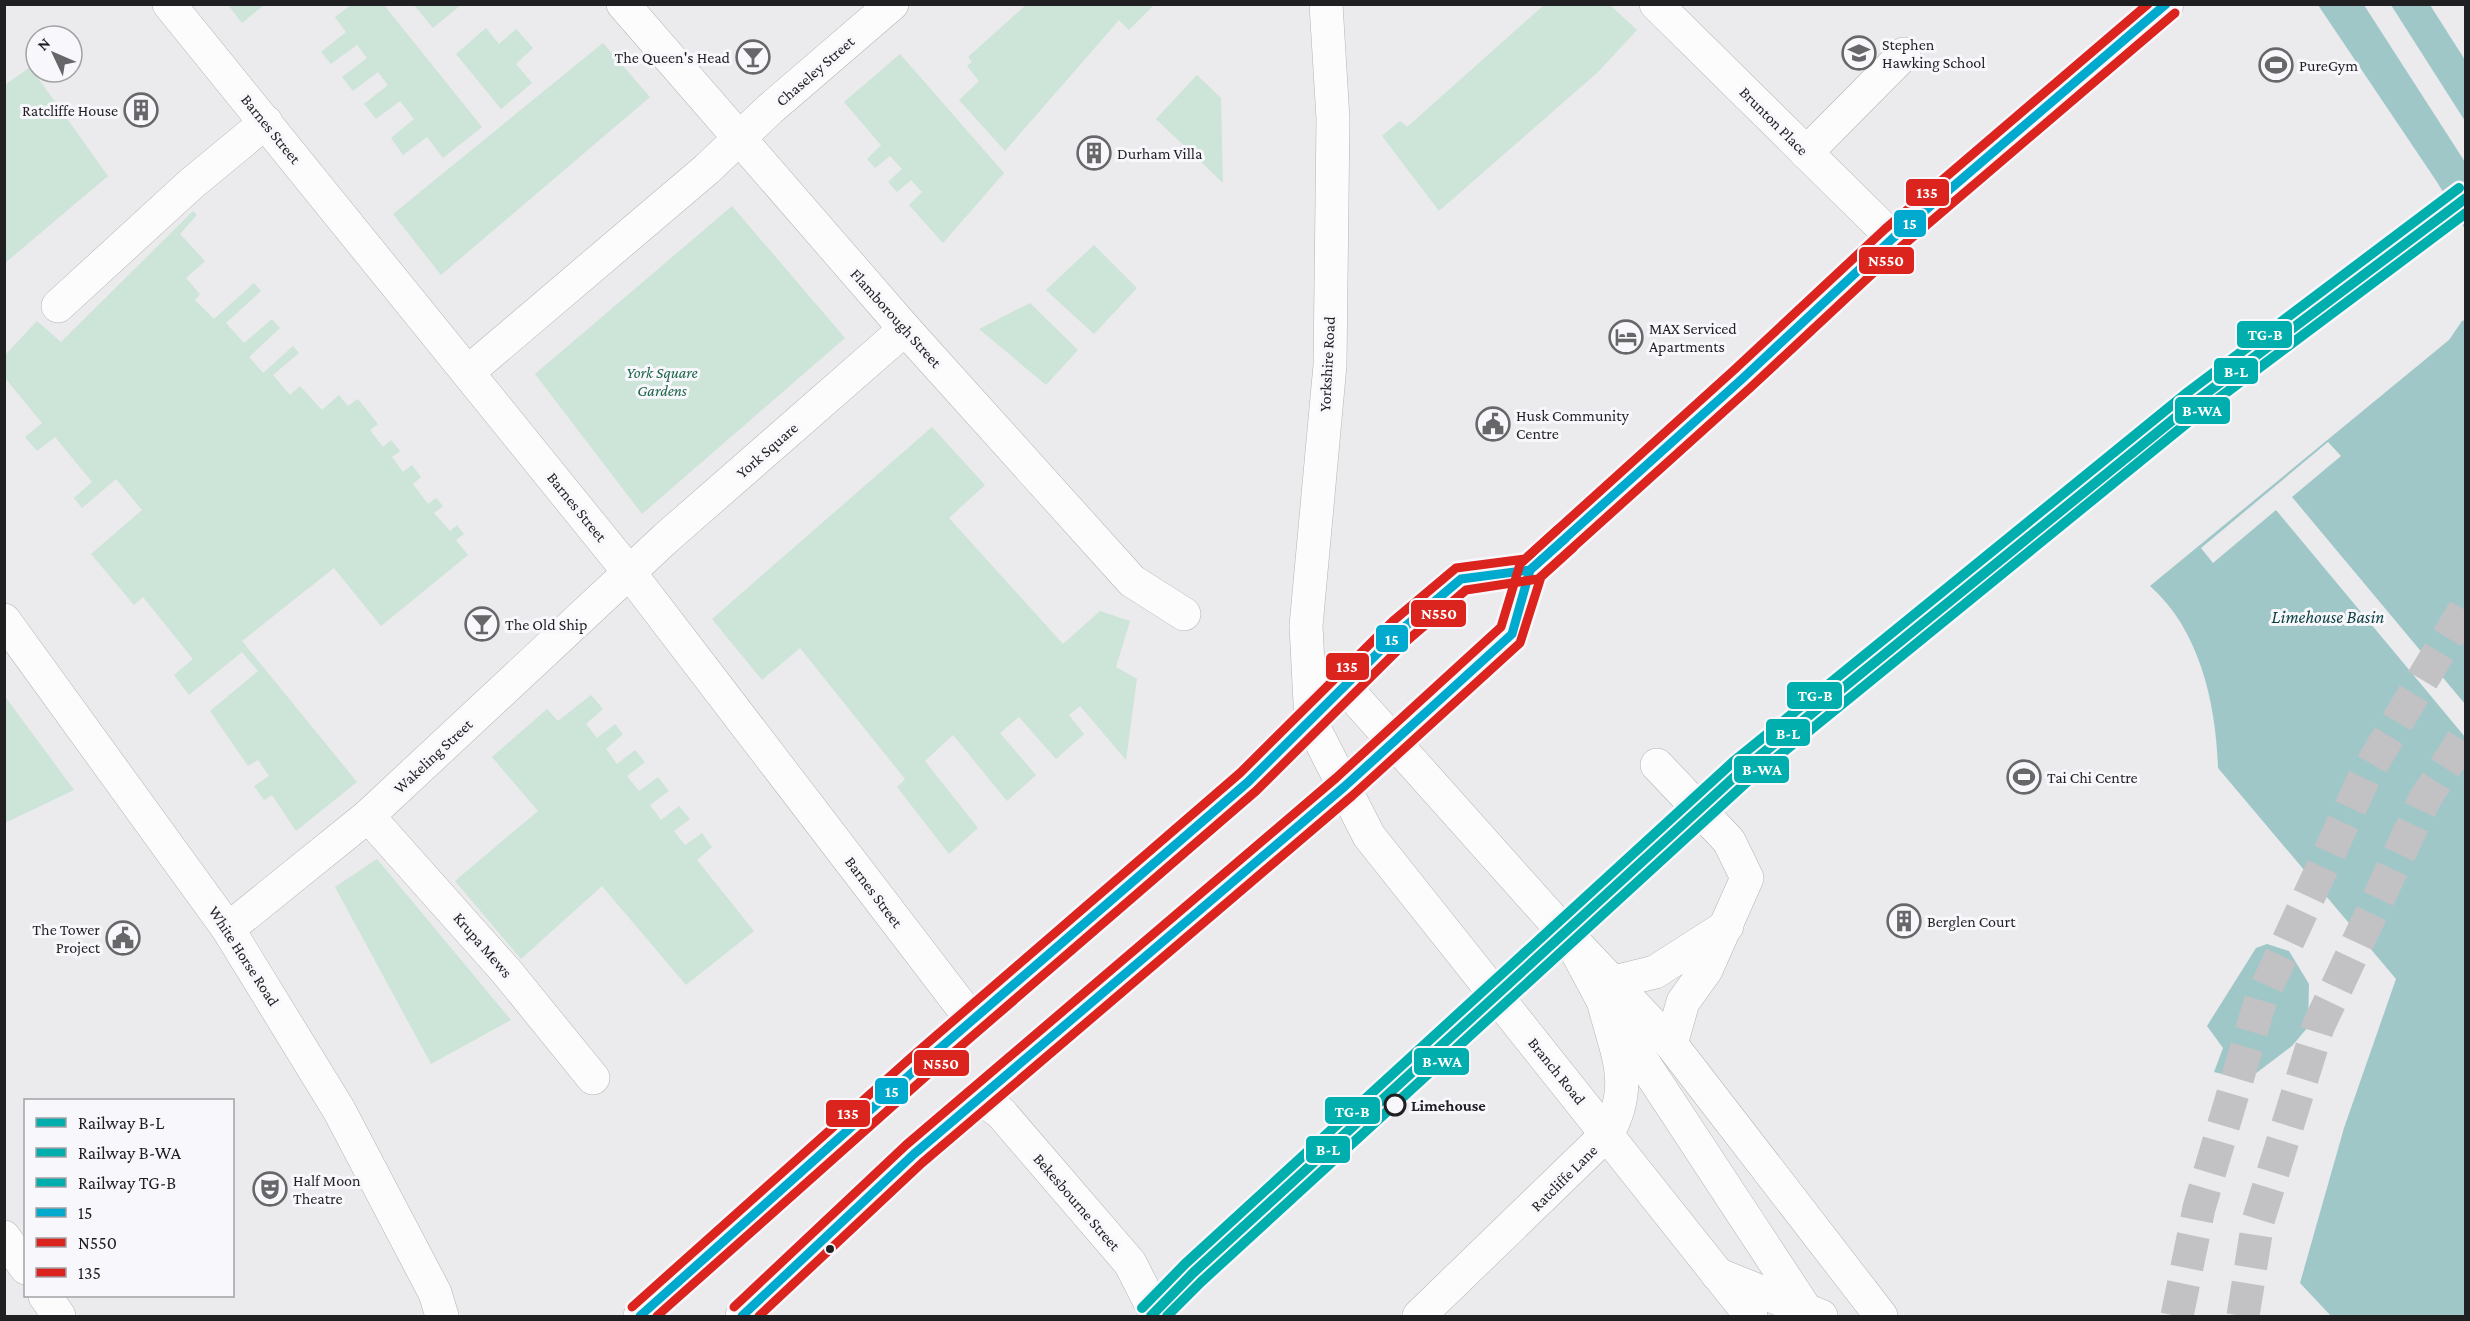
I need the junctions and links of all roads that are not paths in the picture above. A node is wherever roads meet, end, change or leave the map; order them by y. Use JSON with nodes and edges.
{"nodes":[{"id":1,"x":169,"y":4,"type":"edge"},
{"id":2,"x":623,"y":4,"type":"edge"},
{"id":3,"x":892,"y":4,"type":"edge"},
{"id":4,"x":1326,"y":4,"type":"edge"},
{"id":5,"x":1656,"y":4,"type":"edge"},
{"id":6,"x":2167,"y":4,"type":"edge"},
{"id":7,"x":1904,"y":54,"type":"dead end"},
{"id":8,"x":266,"y":122,"type":"junction"},
{"id":9,"x":740,"y":138,"type":"junction"},
{"id":10,"x":1806,"y":153,"type":"junction"},
{"id":11,"x":1893,"y":238,"type":"junction"},
{"id":12,"x":58,"y":306,"type":"dead end"},
{"id":13,"x":905,"y":329,"type":"junction"},
{"id":14,"x":468,"y":372,"type":"junction"},
{"id":15,"x":1530,"y":570,"type":"junction"},
{"id":16,"x":629,"y":572,"type":"junction"},
{"id":17,"x":1184,"y":614,"type":"dead end"},
{"id":18,"x":4,"y":620,"type":"edge"},
{"id":19,"x":1345,"y":687,"type":"junction"},
{"id":20,"x":1311,"y":722,"type":"junction"},
{"id":21,"x":1395,"y":742,"type":"junction"},
{"id":22,"x":1657,"y":765,"type":"dead end"},
{"id":23,"x":1344,"y":787,"type":"junction"},
{"id":24,"x":368,"y":816,"type":"junction"},
{"id":25,"x":1727,"y":926,"type":"junction"},
{"id":26,"x":228,"y":930,"type":"junction"},
{"id":27,"x":1608,"y":991,"type":"junction"},
{"id":28,"x":972,"y":1020,"type":"junction"},
{"id":29,"x":1671,"y":1044,"type":"junction"},
{"id":30,"x":593,"y":1078,"type":"dead end"},
{"id":31,"x":981,"y":1098,"type":"junction"},
{"id":32,"x":1607,"y":1134,"type":"junction"},
{"id":33,"x":4,"y":1237,"type":"edge"},
{"id":34,"x":24,"y":1265,"type":"edge"},
{"id":35,"x":1718,"y":1274,"type":"junction"},
{"id":36,"x":46,"y":1297,"type":"edge"},
{"id":37,"x":1814,"y":1314,"type":"edge"},
{"id":38,"x":59,"y":1317,"type":"edge"},
{"id":39,"x":442,"y":1317,"type":"edge"},
{"id":40,"x":640,"y":1317,"type":"edge"},
{"id":41,"x":742,"y":1317,"type":"edge"},
{"id":42,"x":1157,"y":1317,"type":"edge"},
{"id":43,"x":1419,"y":1317,"type":"edge"},
{"id":44,"x":1751,"y":1317,"type":"edge"},
{"id":45,"x":1881,"y":1317,"type":"edge"}],
"edges":[{"from":1,"to":8,"type":"main road","name":"Barnes Street"},
{"from":2,"to":9,"type":"main road","name":"Flamborough Street"},
{"from":3,"to":9,"type":"main road","name":"Chaseley Street"},
{"from":4,"to":20,"type":"main road","name":"Yorkshire Road"},
{"from":5,"to":10,"type":"main road","name":"Brunton Place"},
{"from":6,"to":11,"type":"main road"},
{"from":7,"to":10,"type":"main road"},
{"from":8,"to":12,"type":"main road"},
{"from":8,"to":14,"type":"main road","name":"Barnes Street"},
{"from":9,"to":13,"type":"main road","name":"Flamborough Street"},
{"from":9,"to":14,"type":"main road"},
{"from":10,"to":11,"type":"main road","name":"Brunton Place"},
{"from":11,"to":15,"type":"main road"},
{"from":13,"to":16,"type":"main road","name":"York Square"},
{"from":13,"to":17,"type":"main road","name":"Flamborough Street"},
{"from":14,"to":16,"type":"main road","name":"Barnes Street"},
{"from":15,"to":19,"type":"main road"},
{"from":15,"to":21,"type":"main road"},
{"from":16,"to":24,"type":"main road","name":"Wakeling Street"},
{"from":16,"to":28,"type":"main road","name":"Barnes Street"},
{"from":18,"to":26,"type":"main road","name":"White Horse Road"},
{"from":19,"to":20,"type":"main road"},
{"from":19,"to":21,"type":"main road","name":"Branch Road"},
{"from":20,"to":23,"type":"main road","name":"Branch Road"},
{"from":20,"to":28,"type":"main road"},
{"from":21,"to":23,"type":"main road"},
{"from":21,"to":27,"type":"main road","name":"Branch Road"},
{"from":22,"to":25,"type":"main road"},
{"from":23,"to":31,"type":"main road"},
{"from":23,"to":32,"type":"main road","name":"Branch Road"},
{"from":24,"to":26,"type":"main road","name":"Wakeling Street"},
{"from":24,"to":30,"type":"main road","name":"Krupa Mews"},
{"from":25,"to":27,"type":"main road"},
{"from":25,"to":29,"type":"main road"},
{"from":26,"to":39,"type":"main road","name":"White Horse Road"},
{"from":27,"to":29,"type":"main road","name":"Branch Road"},
{"from":27,"to":32,"type":"main road","name":"Ratcliffe Lane"},
{"from":27,"to":37,"type":"main road","name":"Branch Road"},
{"from":28,"to":40,"type":"main road"},
{"from":29,"to":45,"type":"main road","name":"Branch Road"},
{"from":31,"to":41,"type":"main road"},
{"from":31,"to":42,"type":"main road","name":"Bekesbourne Street"},
{"from":32,"to":35,"type":"main road","name":"Branch Road"},
{"from":32,"to":43,"type":"main road","name":"Ratcliffe Lane"},
{"from":33,"to":34,"type":"main road"},
{"from":35,"to":37,"type":"main road","name":"Branch Road"},
{"from":35,"to":44,"type":"main road"},
{"from":36,"to":38,"type":"main road"}]}
